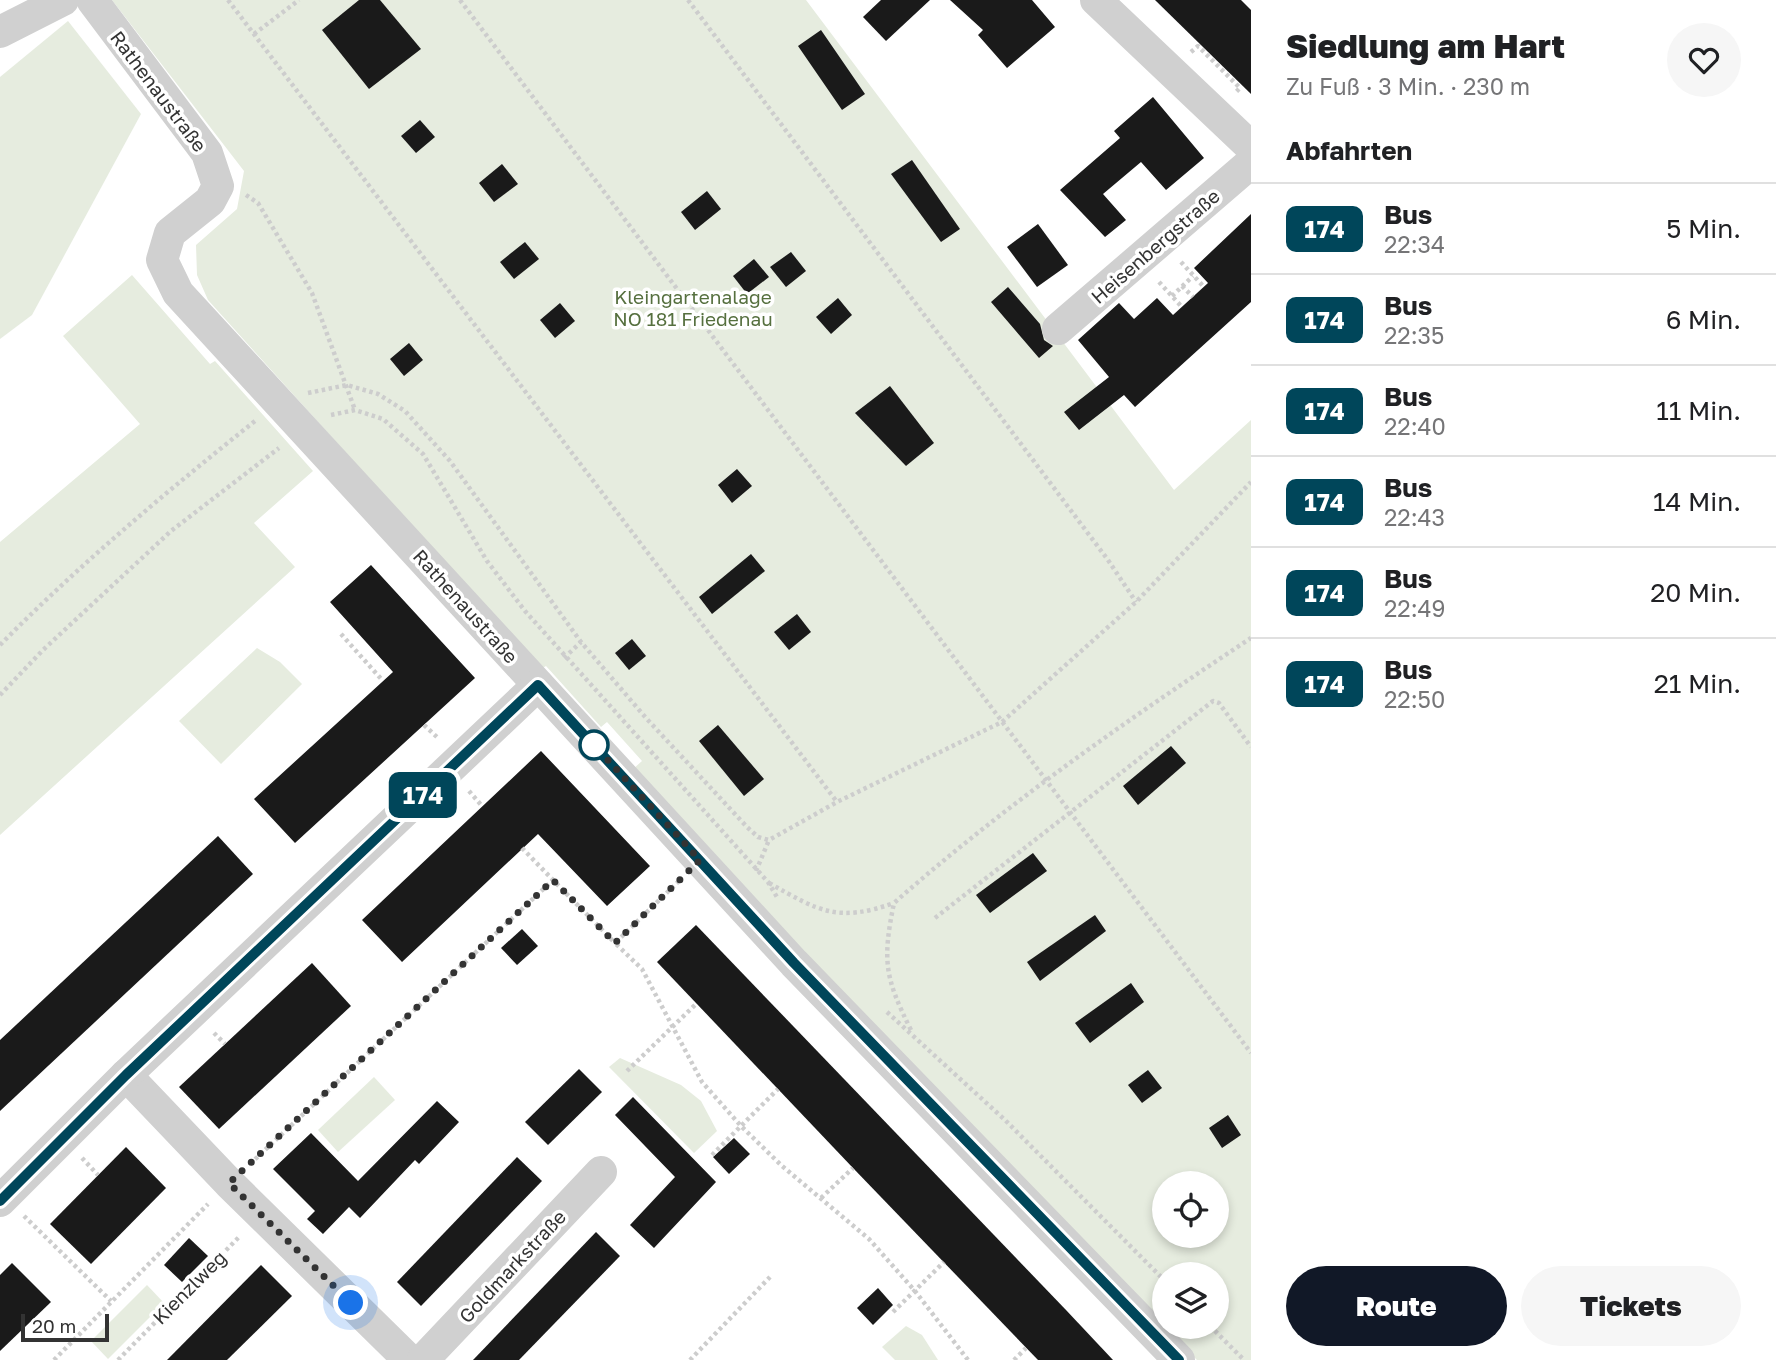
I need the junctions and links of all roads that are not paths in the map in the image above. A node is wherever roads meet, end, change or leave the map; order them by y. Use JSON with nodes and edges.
{"nodes":[{"id":1,"x":63,"y":0,"type":"edge"},
{"id":2,"x":92,"y":0,"type":"edge"},
{"id":3,"x":1096,"y":0,"type":"edge"},
{"id":4,"x":0,"y":32,"type":"edge"},
{"id":5,"x":1251,"y":146,"type":"edge"},
{"id":6,"x":1251,"y":163,"type":"edge"},
{"id":7,"x":1058,"y":328,"type":"dead end"},
{"id":8,"x":538,"y":685,"type":"junction"},
{"id":9,"x":126,"y":1075,"type":"junction"},
{"id":10,"x":601,"y":1172,"type":"dead end"},
{"id":11,"x":2,"y":1199,"type":"edge"},
{"id":12,"x":409,"y":1360,"type":"edge"},
{"id":13,"x":422,"y":1360,"type":"edge"},
{"id":14,"x":1179,"y":1360,"type":"edge"}],
"edges":[{"from":1,"to":4,"type":"street"},
{"from":2,"to":8,"type":"street","name":"Rathenaustraße"},
{"from":3,"to":5,"type":"street"},
{"from":6,"to":7,"type":"street","name":"Heisenbergstraße"},
{"from":8,"to":9,"type":"street"},
{"from":8,"to":14,"type":"street","name":"Rathenaustraße"},
{"from":9,"to":11,"type":"street"},
{"from":9,"to":12,"type":"street"},
{"from":10,"to":13,"type":"street","name":"Goldmarkstraße"}]}
